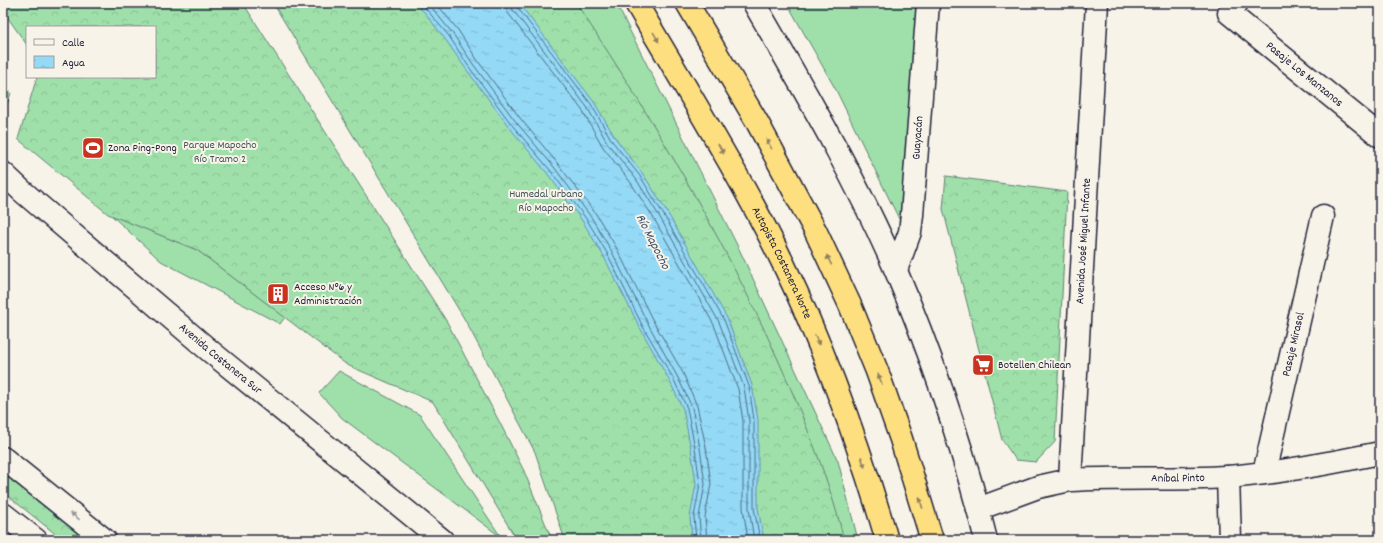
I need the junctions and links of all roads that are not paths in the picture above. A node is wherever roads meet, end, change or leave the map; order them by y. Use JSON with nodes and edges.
{"nodes":[{"id":1,"x":636,"y":3,"type":"edge"},
{"id":2,"x":687,"y":3,"type":"edge"},
{"id":3,"x":754,"y":3,"type":"edge"},
{"id":4,"x":928,"y":3,"type":"edge"},
{"id":5,"x":1098,"y":3,"type":"edge"},
{"id":6,"x":1233,"y":8,"type":"edge"},
{"id":7,"x":1380,"y":136,"type":"edge"},
{"id":8,"x":3,"y":173,"type":"edge"},
{"id":9,"x":1323,"y":216,"type":"dead end"},
{"id":10,"x":896,"y":270,"type":"junction"},
{"id":11,"x":1380,"y":453,"type":"edge"},
{"id":12,"x":3,"y":458,"type":"edge"},
{"id":13,"x":1264,"y":473,"type":"junction"},
{"id":14,"x":1228,"y":477,"type":"junction"},
{"id":15,"x":1070,"y":480,"type":"junction"},
{"id":16,"x":978,"y":509,"type":"junction"},
{"id":17,"x":3,"y":514,"type":"edge"},
{"id":18,"x":36,"y":540,"type":"edge"},
{"id":19,"x":105,"y":540,"type":"edge"},
{"id":20,"x":442,"y":540,"type":"edge"},
{"id":21,"x":887,"y":540,"type":"edge"},
{"id":22,"x":932,"y":540,"type":"edge"},
{"id":23,"x":986,"y":540,"type":"edge"},
{"id":24,"x":1230,"y":540,"type":"edge"}],
"edges":[{"from":1,"to":21,"type":"highway","name":"Autopista Costanera Norte","one_way":true},
{"from":22,"to":2,"type":"highway","one_way":true},
{"from":3,"to":10,"type":"street"},
{"from":4,"to":10,"type":"street","name":"Guayacán"},
{"from":5,"to":15,"type":"street","name":"Avenida José Miguel Infante"},
{"from":6,"to":7,"type":"street","name":"Pasaje Los Manzanos"},
{"from":8,"to":20,"type":"street","name":"Avenida Costanera Sur"},
{"from":9,"to":13,"type":"street","name":"Pasaje Mirasol"},
{"from":10,"to":16,"type":"street"},
{"from":11,"to":13,"type":"street","name":"Aníbal Pinto"},
{"from":19,"to":12,"type":"street","one_way":true},
{"from":13,"to":14,"type":"street","name":"Aníbal Pinto"},
{"from":14,"to":15,"type":"street","name":"Aníbal Pinto"},
{"from":14,"to":24,"type":"street"},
{"from":15,"to":16,"type":"street","name":"Aníbal Pinto"},
{"from":16,"to":23,"type":"street"},
{"from":17,"to":18,"type":"street"}]}
